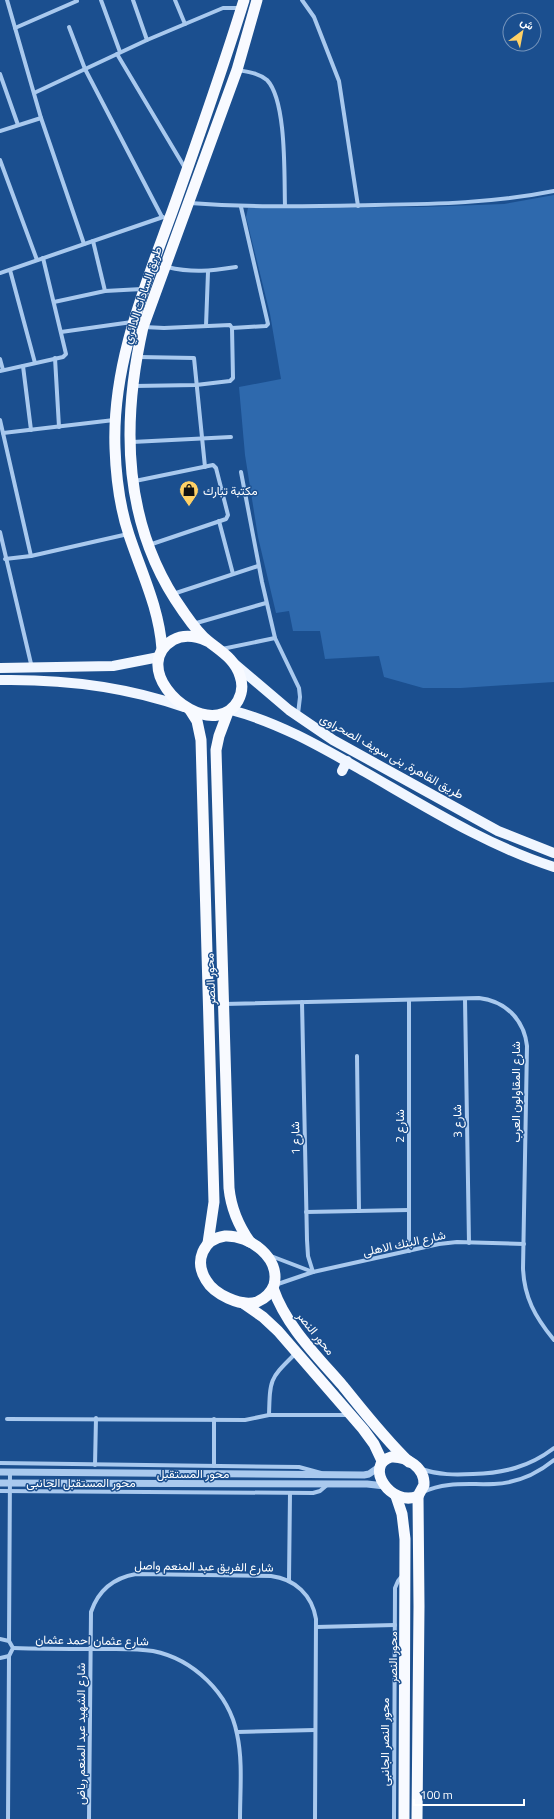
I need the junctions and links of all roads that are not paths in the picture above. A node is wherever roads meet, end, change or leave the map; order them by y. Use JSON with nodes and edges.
{"nodes":[{"id":1,"x":7,"y":0,"type":"edge"},
{"id":2,"x":102,"y":0,"type":"edge"},
{"id":3,"x":134,"y":0,"type":"edge"},
{"id":4,"x":175,"y":0,"type":"edge"},
{"id":5,"x":257,"y":0,"type":"edge"},
{"id":6,"x":302,"y":0,"type":"edge"},
{"id":7,"x":77,"y":1,"type":"dead end"},
{"id":8,"x":243,"y":4,"type":"edge"},
{"id":9,"x":185,"y":24,"type":"junction"},
{"id":10,"x":69,"y":27,"type":"dead end"},
{"id":11,"x":16,"y":28,"type":"junction"},
{"id":12,"x":147,"y":40,"type":"junction"},
{"id":13,"x":118,"y":53,"type":"junction"},
{"id":14,"x":85,"y":68,"type":"junction"},
{"id":15,"x":237,"y":70,"type":"junction"},
{"id":16,"x":0,"y":74,"type":"edge"},
{"id":17,"x":217,"y":81,"type":"junction"},
{"id":18,"x":230,"y":87,"type":"junction"},
{"id":19,"x":34,"y":93,"type":"junction"},
{"id":20,"x":41,"y":118,"type":"junction"},
{"id":21,"x":18,"y":125,"type":"junction"},
{"id":22,"x":0,"y":131,"type":"edge"},
{"id":23,"x":0,"y":160,"type":"edge"},
{"id":24,"x":187,"y":171,"type":"junction"},
{"id":25,"x":554,"y":191,"type":"edge"},
{"id":26,"x":187,"y":203,"type":"junction"},
{"id":27,"x":285,"y":206,"type":"junction"},
{"id":28,"x":358,"y":206,"type":"junction"},
{"id":29,"x":241,"y":207,"type":"junction"},
{"id":30,"x":167,"y":215,"type":"junction"},
{"id":31,"x":93,"y":241,"type":"junction"},
{"id":32,"x":84,"y":244,"type":"junction"},
{"id":33,"x":43,"y":258,"type":"junction"},
{"id":34,"x":37,"y":260,"type":"junction"},
{"id":35,"x":164,"y":266,"type":"junction"},
{"id":36,"x":236,"y":267,"type":"dead end"},
{"id":37,"x":10,"y":270,"type":"junction"},
{"id":38,"x":208,"y":272,"type":"junction"},
{"id":39,"x":0,"y":273,"type":"edge"},
{"id":40,"x":144,"y":289,"type":"junction"},
{"id":41,"x":105,"y":291,"type":"junction"},
{"id":42,"x":54,"y":302,"type":"junction"},
{"id":43,"x":133,"y":322,"type":"junction"},
{"id":44,"x":206,"y":326,"type":"junction"},
{"id":45,"x":143,"y":327,"type":"junction"},
{"id":46,"x":232,"y":328,"type":"junction"},
{"id":47,"x":61,"y":332,"type":"junction"},
{"id":48,"x":136,"y":356,"type":"junction"},
{"id":49,"x":55,"y":358,"type":"junction"},
{"id":50,"x":0,"y":359,"type":"edge"},
{"id":51,"x":35,"y":363,"type":"junction"},
{"id":52,"x":23,"y":366,"type":"junction"},
{"id":53,"x":1,"y":371,"type":"edge"},
{"id":54,"x":132,"y":386,"type":"junction"},
{"id":55,"x":196,"y":386,"type":"junction"},
{"id":56,"x":0,"y":420,"type":"edge"},
{"id":57,"x":115,"y":420,"type":"junction"},
{"id":58,"x":59,"y":427,"type":"junction"},
{"id":59,"x":31,"y":430,"type":"junction"},
{"id":60,"x":3,"y":433,"type":"junction"},
{"id":61,"x":231,"y":437,"type":"dead end"},
{"id":62,"x":202,"y":439,"type":"junction"},
{"id":63,"x":129,"y":442,"type":"junction"},
{"id":64,"x":205,"y":467,"type":"junction"},
{"id":65,"x":241,"y":472,"type":"dead end"},
{"id":66,"x":132,"y":482,"type":"junction"},
{"id":67,"x":219,"y":521,"type":"junction"},
{"id":68,"x":0,"y":532,"type":"edge"},
{"id":69,"x":129,"y":534,"type":"junction"},
{"id":70,"x":149,"y":545,"type":"junction"},
{"id":71,"x":31,"y":556,"type":"junction"},
{"id":72,"x":5,"y":559,"type":"junction"},
{"id":73,"x":258,"y":566,"type":"junction"},
{"id":74,"x":233,"y":574,"type":"junction"},
{"id":75,"x":164,"y":577,"type":"junction"},
{"id":76,"x":148,"y":586,"type":"junction"},
{"id":77,"x":172,"y":594,"type":"junction"},
{"id":78,"x":266,"y":603,"type":"junction"},
{"id":79,"x":193,"y":624,"type":"junction"},
{"id":80,"x":275,"y":638,"type":"junction"},
{"id":81,"x":207,"y":641,"type":"junction"},
{"id":82,"x":220,"y":650,"type":"junction"},
{"id":83,"x":160,"y":653,"type":"junction"},
{"id":84,"x":231,"y":660,"type":"junction"},
{"id":85,"x":98,"y":667,"type":"junction"},
{"id":86,"x":0,"y":668,"type":"edge"},
{"id":87,"x":32,"y":668,"type":"junction"},
{"id":88,"x":0,"y":680,"type":"edge"},
{"id":89,"x":97,"y":685,"type":"junction"},
{"id":90,"x":187,"y":708,"type":"junction"},
{"id":91,"x":229,"y":711,"type":"junction"},
{"id":92,"x":298,"y":717,"type":"junction"},
{"id":93,"x":347,"y":761,"type":"junction"},
{"id":94,"x":342,"y":771,"type":"dead end"},
{"id":95,"x":554,"y":853,"type":"edge"},
{"id":96,"x":554,"y":867,"type":"edge"},
{"id":97,"x":465,"y":998,"type":"junction"},
{"id":98,"x":409,"y":1000,"type":"junction"},
{"id":99,"x":302,"y":1002,"type":"junction"},
{"id":100,"x":223,"y":1004,"type":"junction"},
{"id":101,"x":358,"y":1056,"type":"dead end"},
{"id":102,"x":409,"y":1210,"type":"junction"},
{"id":103,"x":358,"y":1211,"type":"junction"},
{"id":104,"x":306,"y":1212,"type":"junction"},
{"id":105,"x":250,"y":1242,"type":"junction"},
{"id":106,"x":469,"y":1242,"type":"junction"},
{"id":107,"x":208,"y":1243,"type":"junction"},
{"id":108,"x":524,"y":1244,"type":"junction"},
{"id":109,"x":408,"y":1251,"type":"junction"},
{"id":110,"x":265,"y":1253,"type":"junction"},
{"id":111,"x":313,"y":1272,"type":"junction"},
{"id":112,"x":273,"y":1287,"type":"junction"},
{"id":113,"x":242,"y":1302,"type":"junction"},
{"id":114,"x":554,"y":1340,"type":"edge"},
{"id":115,"x":296,"y":1352,"type":"junction"},
{"id":116,"x":268,"y":1415,"type":"junction"},
{"id":117,"x":351,"y":1415,"type":"junction"},
{"id":118,"x":7,"y":1418,"type":"dead end"},
{"id":119,"x":96,"y":1418,"type":"junction"},
{"id":120,"x":214,"y":1419,"type":"junction"},
{"id":121,"x":554,"y":1448,"type":"edge"},
{"id":122,"x":554,"y":1460,"type":"edge"},
{"id":123,"x":0,"y":1463,"type":"edge"},
{"id":124,"x":381,"y":1464,"type":"junction"},
{"id":125,"x":95,"y":1465,"type":"junction"},
{"id":126,"x":414,"y":1465,"type":"junction"},
{"id":127,"x":214,"y":1466,"type":"junction"},
{"id":128,"x":226,"y":1470,"type":"junction"},
{"id":129,"x":0,"y":1472,"type":"edge"},
{"id":130,"x":10,"y":1472,"type":"junction"},
{"id":131,"x":0,"y":1483,"type":"edge"},
{"id":132,"x":10,"y":1483,"type":"junction"},
{"id":133,"x":327,"y":1484,"type":"junction"},
{"id":134,"x":385,"y":1486,"type":"junction"},
{"id":135,"x":0,"y":1491,"type":"edge"},
{"id":136,"x":10,"y":1491,"type":"junction"},
{"id":137,"x":290,"y":1493,"type":"junction"},
{"id":138,"x":419,"y":1494,"type":"junction"},
{"id":139,"x":396,"y":1496,"type":"junction"},
{"id":140,"x":403,"y":1520,"type":"junction"},
{"id":141,"x":418,"y":1521,"type":"junction"},
{"id":142,"x":406,"y":1573,"type":"junction"},
{"id":143,"x":289,"y":1581,"type":"junction"},
{"id":144,"x":395,"y":1625,"type":"junction"},
{"id":145,"x":316,"y":1628,"type":"junction"},
{"id":146,"x":0,"y":1639,"type":"edge"},
{"id":147,"x":9,"y":1641,"type":"junction"},
{"id":148,"x":12,"y":1648,"type":"junction"},
{"id":149,"x":90,"y":1649,"type":"junction"},
{"id":150,"x":9,"y":1656,"type":"junction"},
{"id":151,"x":0,"y":1658,"type":"edge"},
{"id":152,"x":315,"y":1730,"type":"junction"},
{"id":153,"x":237,"y":1732,"type":"junction"},
{"id":154,"x":8,"y":1819,"type":"edge"},
{"id":155,"x":89,"y":1819,"type":"edge"},
{"id":156,"x":240,"y":1819,"type":"edge"},
{"id":157,"x":315,"y":1819,"type":"edge"},
{"id":158,"x":394,"y":1819,"type":"edge"},
{"id":159,"x":404,"y":1819,"type":"edge"},
{"id":160,"x":417,"y":1819,"type":"edge"}],
"edges":[{"from":1,"to":11,"type":"street"},
{"from":2,"to":13,"type":"street"},
{"from":3,"to":12,"type":"street"},
{"from":4,"to":9,"type":"street"},
{"from":5,"to":15,"type":"highway","name":"طريق السادات الدائري"},
{"from":6,"to":28,"type":"street"},
{"from":7,"to":11,"type":"street"},
{"from":8,"to":9,"type":"street"},
{"from":8,"to":17,"type":"highway","name":"طريق السادات الدائري"},
{"from":9,"to":12,"type":"street"},
{"from":10,"to":14,"type":"street"},
{"from":11,"to":19,"type":"street"},
{"from":12,"to":13,"type":"street"},
{"from":13,"to":14,"type":"street"},
{"from":13,"to":24,"type":"street"},
{"from":14,"to":19,"type":"street"},
{"from":14,"to":30,"type":"street"},
{"from":15,"to":18,"type":"highway","name":"طريق السادات الدائري"},
{"from":15,"to":27,"type":"street"},
{"from":16,"to":21,"type":"street"},
{"from":17,"to":18,"type":"highway"},
{"from":17,"to":24,"type":"highway","name":"طريق السادات الدائري"},
{"from":18,"to":26,"type":"highway","name":"طريق السادات الدائري"},
{"from":19,"to":20,"type":"street"},
{"from":20,"to":21,"type":"street"},
{"from":20,"to":32,"type":"street"},
{"from":21,"to":22,"type":"street"},
{"from":23,"to":34,"type":"street"},
{"from":24,"to":30,"type":"highway","name":"طريق السادات الدائري"},
{"from":25,"to":28,"type":"street"},
{"from":26,"to":29,"type":"street"},
{"from":26,"to":35,"type":"highway","name":"طريق السادات الدائري"},
{"from":27,"to":28,"type":"street"},
{"from":27,"to":29,"type":"street"},
{"from":29,"to":46,"type":"street"},
{"from":30,"to":31,"type":"street"},
{"from":30,"to":40,"type":"highway","name":"طريق السادات الدائري"},
{"from":31,"to":32,"type":"street"},
{"from":31,"to":41,"type":"street"},
{"from":32,"to":33,"type":"street"},
{"from":33,"to":34,"type":"street"},
{"from":33,"to":42,"type":"street"},
{"from":34,"to":37,"type":"street"},
{"from":35,"to":38,"type":"street"},
{"from":35,"to":45,"type":"highway","name":"طريق السادات الدائري"},
{"from":36,"to":38,"type":"street"},
{"from":37,"to":39,"type":"street"},
{"from":37,"to":51,"type":"street"},
{"from":38,"to":44,"type":"street"},
{"from":40,"to":41,"type":"street"},
{"from":40,"to":43,"type":"highway","name":"طريق السادات الدائري"},
{"from":41,"to":42,"type":"street"},
{"from":42,"to":47,"type":"street"},
{"from":43,"to":47,"type":"street"},
{"from":43,"to":57,"type":"highway","name":"طريق السادات الدائري"},
{"from":44,"to":45,"type":"street"},
{"from":44,"to":46,"type":"street"},
{"from":45,"to":48,"type":"highway","name":"طريق السادات الدائري"},
{"from":46,"to":55,"type":"street"},
{"from":47,"to":49,"type":"street"},
{"from":48,"to":54,"type":"highway","name":"طريق السادات الدائري"},
{"from":48,"to":55,"type":"street"},
{"from":49,"to":51,"type":"street"},
{"from":49,"to":58,"type":"street"},
{"from":50,"to":53,"type":"street"},
{"from":51,"to":52,"type":"street"},
{"from":52,"to":53,"type":"street"},
{"from":52,"to":59,"type":"street"},
{"from":54,"to":55,"type":"street"},
{"from":54,"to":63,"type":"highway","name":"طريق السادات الدائري"},
{"from":55,"to":62,"type":"street"},
{"from":56,"to":60,"type":"street"},
{"from":57,"to":58,"type":"street"},
{"from":57,"to":69,"type":"highway","name":"طريق السادات الدائري"},
{"from":58,"to":59,"type":"street"},
{"from":59,"to":60,"type":"street"},
{"from":60,"to":71,"type":"street"},
{"from":61,"to":62,"type":"street"},
{"from":62,"to":63,"type":"street"},
{"from":62,"to":64,"type":"street"},
{"from":63,"to":66,"type":"highway","name":"طريق السادات الدائري"},
{"from":64,"to":66,"type":"street"},
{"from":64,"to":67,"type":"street"},
{"from":65,"to":73,"type":"street"},
{"from":66,"to":70,"type":"highway","name":"طريق السادات الدائري"},
{"from":67,"to":70,"type":"street"},
{"from":67,"to":74,"type":"street"},
{"from":68,"to":72,"type":"street"},
{"from":69,"to":71,"type":"street"},
{"from":69,"to":76,"type":"highway","name":"طريق السادات الدائري"},
{"from":70,"to":75,"type":"highway","name":"طريق السادات الدائري"},
{"from":71,"to":72,"type":"street"},
{"from":72,"to":87,"type":"street"},
{"from":73,"to":74,"type":"street"},
{"from":73,"to":78,"type":"street"},
{"from":74,"to":77,"type":"street"},
{"from":75,"to":76,"type":"highway"},
{"from":75,"to":77,"type":"highway","name":"طريق السادات الدائري"},
{"from":76,"to":83,"type":"highway","name":"طريق السادات الدائري"},
{"from":77,"to":79,"type":"highway","name":"طريق السادات الدائري"},
{"from":78,"to":79,"type":"street"},
{"from":78,"to":80,"type":"street"},
{"from":79,"to":81,"type":"highway","name":"طريق السادات الدائري"},
{"from":80,"to":82,"type":"street"},
{"from":80,"to":92,"type":"street"},
{"from":81,"to":82,"type":"highway"},
{"from":81,"to":83,"type":"highway"},
{"from":82,"to":84,"type":"highway"},
{"from":83,"to":85,"type":"main road"},
{"from":83,"to":90,"type":"highway"},
{"from":84,"to":91,"type":"highway"},
{"from":84,"to":92,"type":"main road","name":"طريق القاهرة, بنى سويف الصحراوى"},
{"from":85,"to":87,"type":"main road"},
{"from":85,"to":89,"type":"main road"},
{"from":86,"to":87,"type":"main road"},
{"from":88,"to":89,"type":"main road"},
{"from":89,"to":90,"type":"main road"},
{"from":90,"to":91,"type":"highway"},
{"from":90,"to":107,"type":"highway","name":"محور النصر"},
{"from":91,"to":93,"type":"main road"},
{"from":91,"to":100,"type":"highway","name":"محور النصر"},
{"from":92,"to":95,"type":"main road","name":"طريق القاهرة, بنى سويف الصحراوى"},
{"from":93,"to":94,"type":"main road"},
{"from":93,"to":96,"type":"main road"},
{"from":97,"to":98,"type":"street","name":"شارع المقاولون العرب"},
{"from":97,"to":106,"type":"street","name":"شارع 3"},
{"from":97,"to":108,"type":"street","name":"شارع المقاولون العرب"},
{"from":98,"to":99,"type":"street","name":"شارع المقاولون العرب"},
{"from":98,"to":102,"type":"street","name":"شارع 2"},
{"from":99,"to":100,"type":"street","name":"شارع المقاولون العرب"},
{"from":99,"to":104,"type":"street","name":"شارع 1"},
{"from":100,"to":105,"type":"highway","name":"محور النصر"},
{"from":101,"to":103,"type":"street"},
{"from":102,"to":103,"type":"street"},
{"from":102,"to":109,"type":"street","name":"شارع 2"},
{"from":103,"to":104,"type":"street"},
{"from":104,"to":111,"type":"street","name":"شارع 1"},
{"from":105,"to":107,"type":"highway"},
{"from":105,"to":110,"type":"highway"},
{"from":106,"to":108,"type":"street","name":"شارع البنك الاهلى"},
{"from":106,"to":109,"type":"street","name":"شارع البنك الاهلى"},
{"from":107,"to":113,"type":"highway"},
{"from":108,"to":114,"type":"street","name":"شارع المقاولون العرب"},
{"from":109,"to":111,"type":"street","name":"شارع البنك الاهلى"},
{"from":110,"to":111,"type":"street"},
{"from":110,"to":112,"type":"highway"},
{"from":111,"to":112,"type":"street","name":"شارع البنك الاهلى"},
{"from":112,"to":113,"type":"highway"},
{"from":112,"to":126,"type":"highway","name":"محور النصر"},
{"from":113,"to":115,"type":"highway"},
{"from":115,"to":116,"type":"street"},
{"from":115,"to":117,"type":"highway"},
{"from":116,"to":117,"type":"street"},
{"from":116,"to":120,"type":"street"},
{"from":117,"to":124,"type":"highway"},
{"from":118,"to":119,"type":"street"},
{"from":119,"to":120,"type":"street"},
{"from":119,"to":125,"type":"street"},
{"from":120,"to":127,"type":"street"},
{"from":121,"to":126,"type":"street"},
{"from":122,"to":138,"type":"street"},
{"from":123,"to":125,"type":"street","name":"محور المستقبل الجانبى"},
{"from":124,"to":126,"type":"highway"},
{"from":124,"to":128,"type":"street","name":"محور المستقبل"},
{"from":124,"to":134,"type":"highway"},
{"from":125,"to":127,"type":"street","name":"محور المستقبل الجانبى"},
{"from":126,"to":138,"type":"highway"},
{"from":127,"to":128,"type":"street","name":"محور المستقبل الجانبى"},
{"from":128,"to":130,"type":"street","name":"محور المستقبل"},
{"from":129,"to":130,"type":"street","name":"محور المستقبل"},
{"from":130,"to":132,"type":"street"},
{"from":131,"to":132,"type":"street","name":"محور المستقبل"},
{"from":132,"to":133,"type":"street","name":"محور المستقبل"},
{"from":132,"to":136,"type":"street"},
{"from":133,"to":134,"type":"street","name":"محور المستقبل"},
{"from":133,"to":137,"type":"street","name":"محور المستقبل الجانبى"},
{"from":134,"to":139,"type":"highway"},
{"from":135,"to":136,"type":"street","name":"محور المستقبل الجانبى"},
{"from":136,"to":137,"type":"street","name":"محور المستقبل الجانبى"},
{"from":136,"to":147,"type":"street"},
{"from":137,"to":143,"type":"street"},
{"from":138,"to":139,"type":"highway"},
{"from":138,"to":141,"type":"highway"},
{"from":139,"to":140,"type":"highway","name":"محور النصر"},
{"from":140,"to":141,"type":"highway"},
{"from":140,"to":142,"type":"highway","name":"محور النصر"},
{"from":141,"to":160,"type":"highway"},
{"from":142,"to":144,"type":"street","name":"محور النصر الجانبى"},
{"from":142,"to":159,"type":"highway","name":"محور النصر"},
{"from":143,"to":145,"type":"street","name":"شارع الفريق عبد المنعم واصل"},
{"from":143,"to":149,"type":"street","name":"شارع الفريق عبد المنعم واصل"},
{"from":144,"to":145,"type":"street"},
{"from":144,"to":158,"type":"street","name":"محور النصر الجانبى"},
{"from":145,"to":152,"type":"street","name":"شارع الفريق عبد المنعم واصل"},
{"from":146,"to":147,"type":"street"},
{"from":147,"to":148,"type":"street"},
{"from":148,"to":149,"type":"street","name":"شارع عثمان احمد عثمان"},
{"from":148,"to":150,"type":"street"},
{"from":149,"to":153,"type":"street","name":"شارع عثمان احمد عثمان"},
{"from":149,"to":155,"type":"street","name":"شارع الشهيد عبد المنعم رياض"},
{"from":150,"to":151,"type":"street"},
{"from":150,"to":154,"type":"street"},
{"from":152,"to":153,"type":"street"},
{"from":152,"to":157,"type":"street","name":"شارع الفريق عبد المنعم واصل"},
{"from":153,"to":156,"type":"street","name":"شارع عثمان احمد عثمان"}]}
